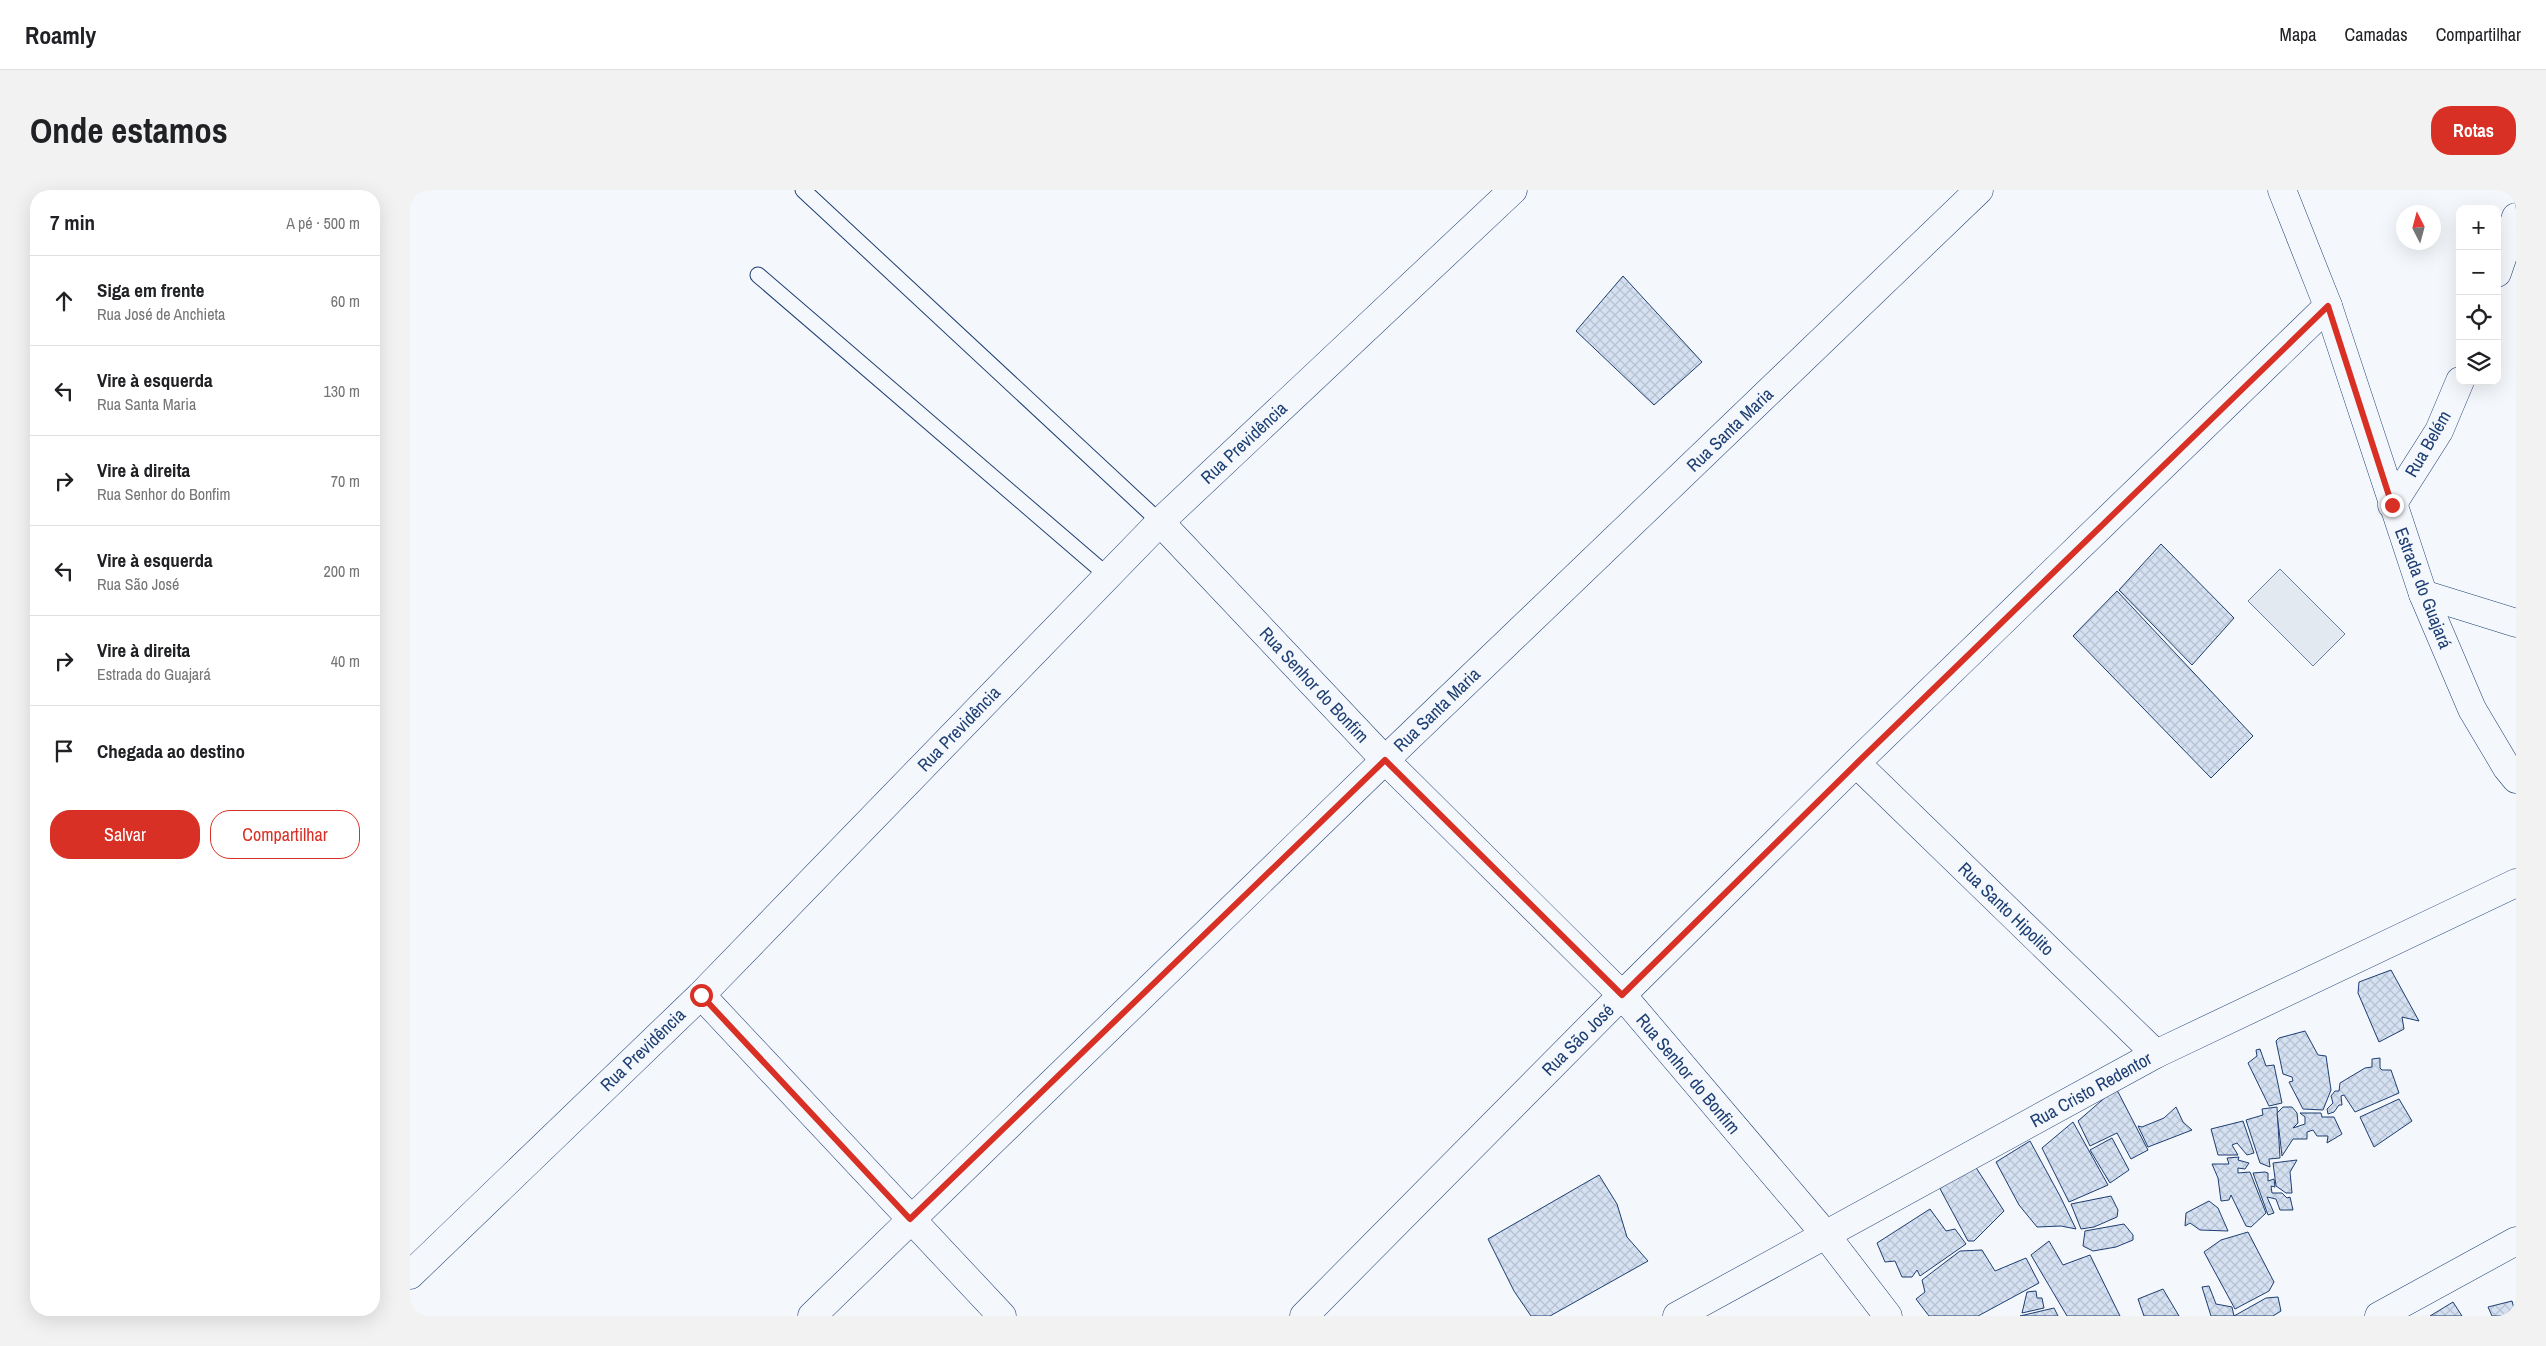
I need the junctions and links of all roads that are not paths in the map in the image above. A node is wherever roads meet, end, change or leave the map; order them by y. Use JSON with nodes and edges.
{"nodes":[{"id":1,"x":803,"y":190,"type":"edge"},
{"id":2,"x":1513,"y":190,"type":"edge"},
{"id":3,"x":1979,"y":190,"type":"edge"},
{"id":4,"x":2282,"y":190,"type":"edge"},
{"id":5,"x":2516,"y":217,"type":"edge"},
{"id":6,"x":2501,"y":261,"type":"edge"},
{"id":7,"x":758,"y":276,"type":"dead end"},
{"id":8,"x":2328,"y":306,"type":"junction"},
{"id":9,"x":2458,"y":385,"type":"edge"},
{"id":10,"x":2392,"y":505,"type":"junction"},
{"id":11,"x":1160,"y":522,"type":"junction"},
{"id":12,"x":1108,"y":576,"type":"junction"},
{"id":13,"x":2422,"y":594,"type":"junction"},
{"id":14,"x":2516,"y":623,"type":"edge"},
{"id":15,"x":1385,"y":760,"type":"junction"},
{"id":16,"x":1856,"y":764,"type":"junction"},
{"id":17,"x":2516,"y":779,"type":"edge"},
{"id":18,"x":2516,"y":883,"type":"edge"},
{"id":19,"x":701,"y":995,"type":"junction"},
{"id":20,"x":1622,"y":995,"type":"junction"},
{"id":21,"x":2156,"y":1054,"type":"junction"},
{"id":22,"x":910,"y":1219,"type":"junction"},
{"id":23,"x":1825,"y":1234,"type":"junction"},
{"id":24,"x":2516,"y":1241,"type":"edge"},
{"id":25,"x":410,"y":1275,"type":"edge"},
{"id":26,"x":812,"y":1316,"type":"edge"},
{"id":27,"x":1002,"y":1316,"type":"edge"},
{"id":28,"x":1304,"y":1316,"type":"edge"},
{"id":29,"x":1677,"y":1316,"type":"edge"},
{"id":30,"x":1888,"y":1316,"type":"edge"},
{"id":31,"x":2379,"y":1316,"type":"edge"}],
"edges":[{"from":1,"to":11,"type":"lane"},
{"from":2,"to":11,"type":"street","name":"Rua Previdência"},
{"from":3,"to":15,"type":"street","name":"Rua Santa Maria"},
{"from":4,"to":8,"type":"street","name":"Estrada do Guajará"},
{"from":5,"to":6,"type":"street"},
{"from":7,"to":12,"type":"lane"},
{"from":8,"to":10,"type":"street","name":"Estrada do Guajará"},
{"from":8,"to":16,"type":"street","name":"Rua São José"},
{"from":9,"to":10,"type":"street","name":"Rua Belém"},
{"from":10,"to":13,"type":"street","name":"Estrada do Guajará"},
{"from":11,"to":12,"type":"street","name":"Rua Previdência"},
{"from":11,"to":15,"type":"street","name":"Rua Senhor do Bonfim"},
{"from":12,"to":19,"type":"street","name":"Rua Previdência"},
{"from":13,"to":14,"type":"street"},
{"from":13,"to":17,"type":"street","name":"Estrada do Guajará"},
{"from":15,"to":20,"type":"street","name":"Rua Senhor do Bonfim"},
{"from":15,"to":22,"type":"street","name":"Rua Santa Maria"},
{"from":16,"to":20,"type":"street","name":"Rua São José"},
{"from":16,"to":21,"type":"street","name":"Rua Santo Hipolito"},
{"from":18,"to":21,"type":"street","name":"Rua Cristo Redentor"},
{"from":19,"to":22,"type":"street"},
{"from":19,"to":25,"type":"street","name":"Rua Previdência"},
{"from":20,"to":23,"type":"street","name":"Rua Senhor do Bonfim"},
{"from":20,"to":28,"type":"street","name":"Rua São José"},
{"from":21,"to":23,"type":"street","name":"Rua Cristo Redentor"},
{"from":22,"to":26,"type":"street","name":"Rua Santa Maria"},
{"from":22,"to":27,"type":"street"},
{"from":23,"to":29,"type":"street","name":"Rua Cristo Redentor"},
{"from":23,"to":30,"type":"street","name":"Rua Senhor do Bonfim"},
{"from":24,"to":31,"type":"street"}]}
